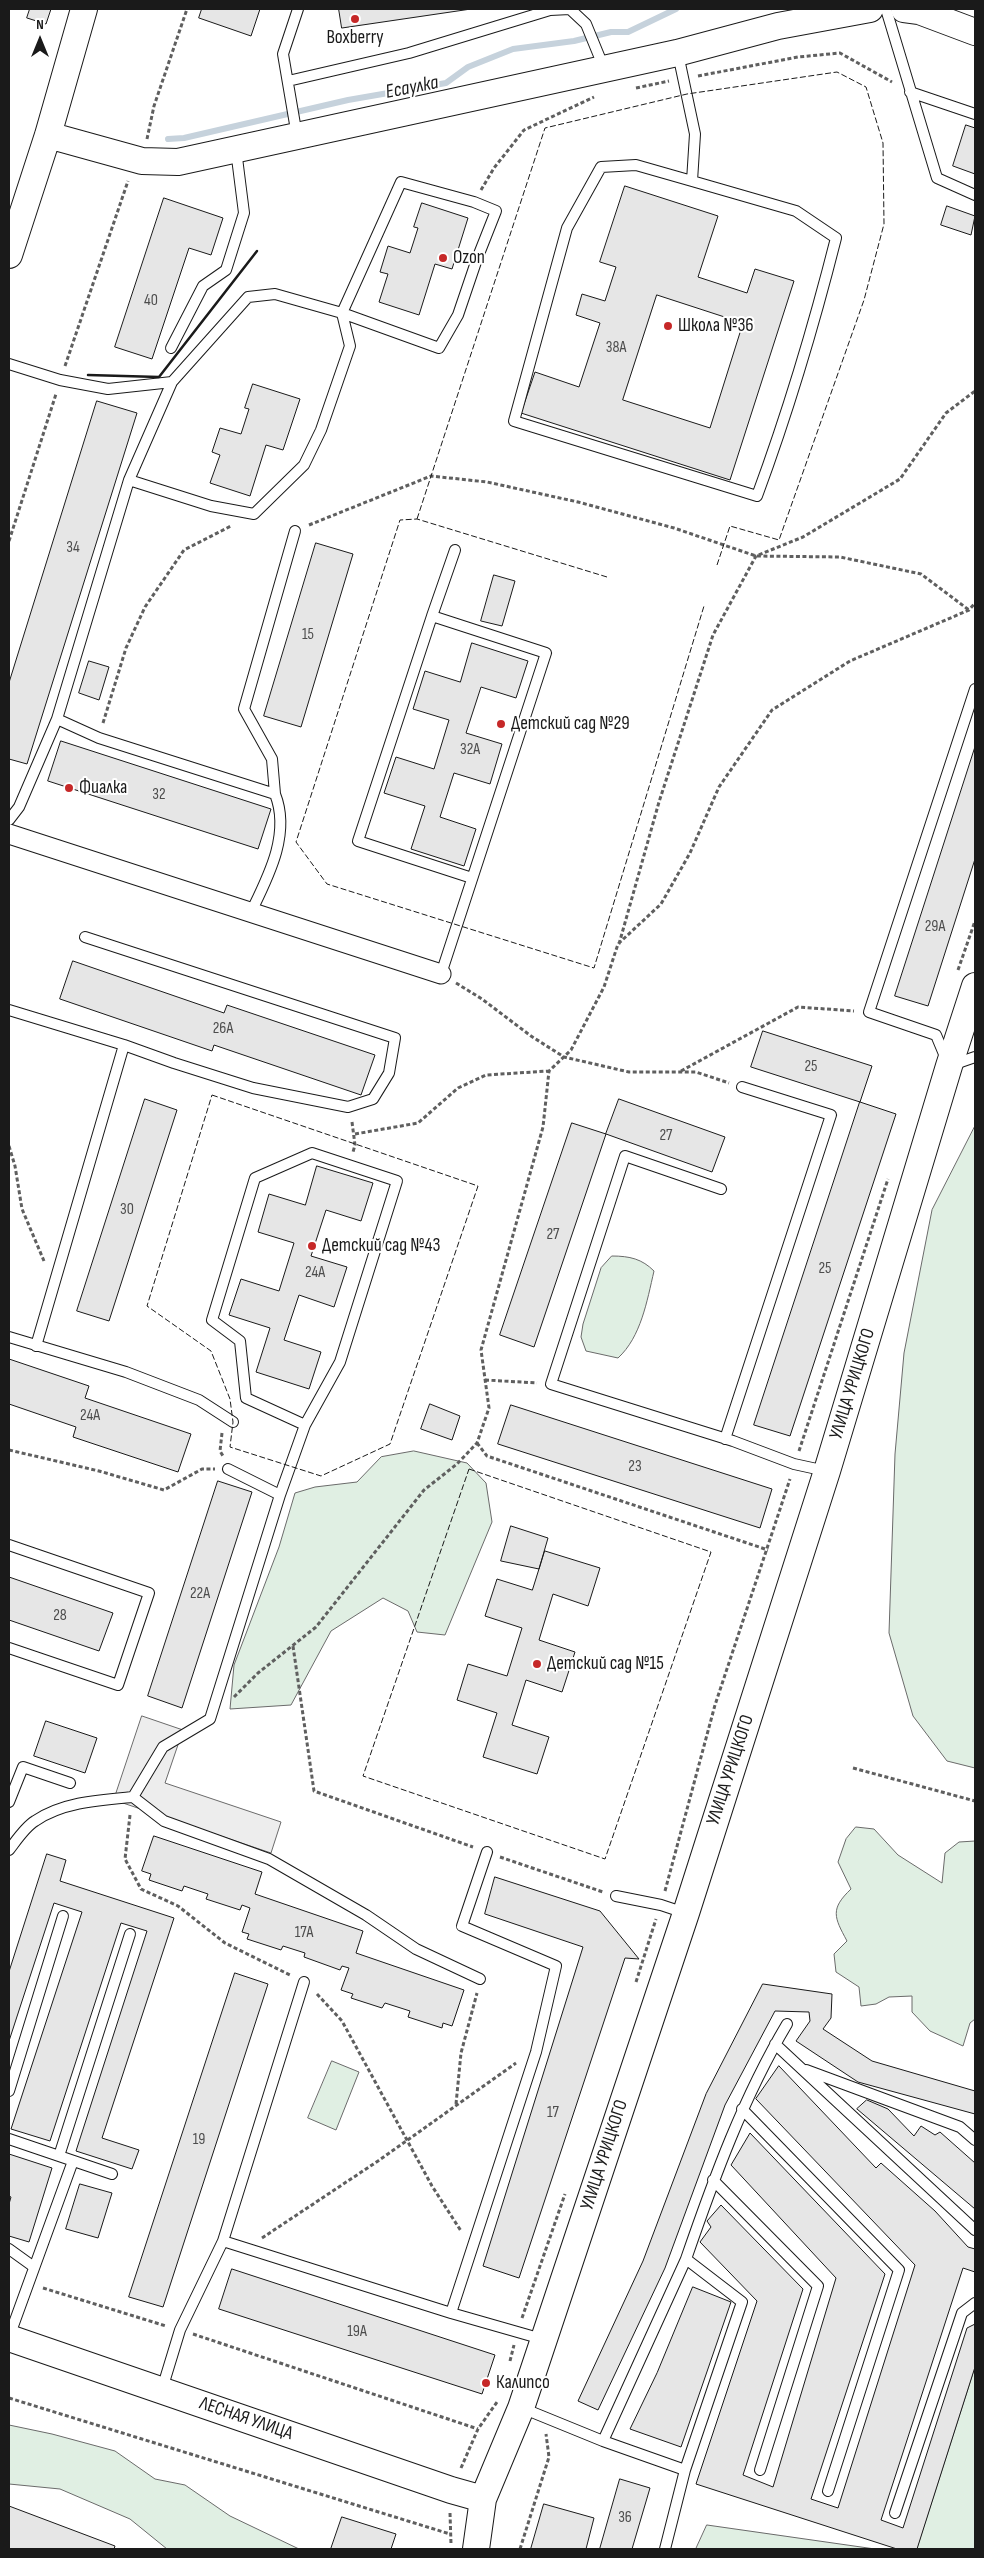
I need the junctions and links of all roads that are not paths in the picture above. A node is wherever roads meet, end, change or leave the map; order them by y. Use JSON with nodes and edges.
{"nodes":[{"id":1,"x":84,"y":9,"type":"edge"},
{"id":2,"x":298,"y":9,"type":"edge"},
{"id":3,"x":870,"y":9,"type":"edge"},
{"id":4,"x":886,"y":9,"type":"edge"},
{"id":5,"x":904,"y":9,"type":"edge"},
{"id":6,"x":975,"y":32,"type":"edge"},
{"id":7,"x":677,"y":53,"type":"junction"},
{"id":8,"x":600,"y":56,"type":"junction"},
{"id":9,"x":288,"y":81,"type":"junction"},
{"id":10,"x":910,"y":92,"type":"junction"},
{"id":11,"x":975,"y":114,"type":"edge"},
{"id":12,"x":297,"y":131,"type":"junction"},
{"id":13,"x":48,"y":135,"type":"junction"},
{"id":14,"x":236,"y":149,"type":"junction"},
{"id":15,"x":692,"y":181,"type":"junction"},
{"id":16,"x":975,"y":195,"type":"edge"},
{"id":17,"x":9,"y":255,"type":"edge"},
{"id":18,"x":342,"y":313,"type":"junction"},
{"id":19,"x":170,"y":348,"type":"dead end"},
{"id":20,"x":9,"y":364,"type":"edge"},
{"id":21,"x":172,"y":382,"type":"junction"},
{"id":22,"x":130,"y":480,"type":"junction"},
{"id":23,"x":295,"y":531,"type":"road end"},
{"id":24,"x":455,"y":550,"type":"dead end"},
{"id":25,"x":432,"y":616,"type":"junction"},
{"id":26,"x":975,"y":689,"type":"edge"},
{"id":27,"x":57,"y":719,"type":"junction"},
{"id":28,"x":275,"y":794,"type":"junction"},
{"id":29,"x":9,"y":820,"type":"edge"},
{"id":30,"x":9,"y":834,"type":"edge"},
{"id":31,"x":472,"y":878,"type":"junction"},
{"id":32,"x":251,"y":912,"type":"junction"},
{"id":33,"x":85,"y":938,"type":"dead end"},
{"id":34,"x":441,"y":974,"type":"joint"},
{"id":35,"x":966,"y":980,"type":"edge"},
{"id":36,"x":9,"y":1010,"type":"edge"},
{"id":37,"x":124,"y":1045,"type":"junction"},
{"id":38,"x":975,"y":1057,"type":"edge"},
{"id":39,"x":948,"y":1066,"type":"junction"},
{"id":40,"x":742,"y":1087,"type":"road end"},
{"id":41,"x":721,"y":1189,"type":"dead end"},
{"id":42,"x":9,"y":1337,"type":"edge"},
{"id":43,"x":36,"y":1346,"type":"junction"},
{"id":44,"x":229,"y":1419,"type":"road end"},
{"id":45,"x":304,"y":1425,"type":"junction"},
{"id":46,"x":725,"y":1438,"type":"junction"},
{"id":47,"x":228,"y":1469,"type":"road end"},
{"id":48,"x":827,"y":1471,"type":"junction"},
{"id":49,"x":280,"y":1495,"type":"junction"},
{"id":50,"x":9,"y":1545,"type":"edge"},
{"id":51,"x":9,"y":1648,"type":"edge"},
{"id":52,"x":70,"y":1783,"type":"dead end"},
{"id":53,"x":133,"y":1797,"type":"junction"},
{"id":54,"x":9,"y":1802,"type":"edge"},
{"id":55,"x":9,"y":1850,"type":"edge"},
{"id":56,"x":487,"y":1852,"type":"road end"},
{"id":57,"x":616,"y":1896,"type":"road end"},
{"id":58,"x":686,"y":1914,"type":"junction"},
{"id":59,"x":63,"y":1916,"type":"dead end"},
{"id":60,"x":130,"y":1934,"type":"dead end"},
{"id":61,"x":480,"y":1979,"type":"road end"},
{"id":62,"x":304,"y":1982,"type":"dead end"},
{"id":63,"x":787,"y":2024,"type":"dead end"},
{"id":64,"x":775,"y":2044,"type":"junction"},
{"id":65,"x":801,"y":2068,"type":"junction"},
{"id":66,"x":9,"y":2091,"type":"edge"},
{"id":67,"x":742,"y":2109,"type":"junction"},
{"id":68,"x":960,"y":2127,"type":"junction"},
{"id":69,"x":975,"y":2130,"type":"edge"},
{"id":70,"x":9,"y":2139,"type":"edge"},
{"id":71,"x":975,"y":2140,"type":"edge"},
{"id":72,"x":59,"y":2156,"type":"junction"},
{"id":73,"x":73,"y":2160,"type":"junction"},
{"id":74,"x":112,"y":2174,"type":"dead end"},
{"id":75,"x":713,"y":2180,"type":"junction"},
{"id":76,"x":975,"y":2230,"type":"edge"},
{"id":77,"x":223,"y":2241,"type":"junction"},
{"id":78,"x":9,"y":2249,"type":"edge"},
{"id":79,"x":686,"y":2259,"type":"junction"},
{"id":80,"x":34,"y":2267,"type":"junction"},
{"id":81,"x":975,"y":2302,"type":"edge"},
{"id":82,"x":451,"y":2313,"type":"junction"},
{"id":83,"x":9,"y":2337,"type":"edge"},
{"id":84,"x":543,"y":2340,"type":"junction"},
{"id":85,"x":162,"y":2390,"type":"junction"},
{"id":86,"x":508,"y":2406,"type":"junction"},
{"id":87,"x":603,"y":2441,"type":"junction"},
{"id":88,"x":684,"y":2470,"type":"junction"},
{"id":89,"x":760,"y":2470,"type":"dead end"},
{"id":90,"x":828,"y":2492,"type":"dead end"},
{"id":91,"x":483,"y":2499,"type":"junction"},
{"id":92,"x":895,"y":2513,"type":"dead end"},
{"id":93,"x":476,"y":2549,"type":"edge"},
{"id":94,"x":665,"y":2549,"type":"edge"}],
"edges":[{"from":1,"to":13,"type":"street"},
{"from":2,"to":9,"type":"lane"},
{"from":3,"to":7,"type":"street"},
{"from":4,"to":10,"type":"lane"},
{"from":5,"to":6,"type":"street"},
{"from":7,"to":8,"type":"street"},
{"from":7,"to":15,"type":"lane"},
{"from":8,"to":9,"type":"lane"},
{"from":8,"to":12,"type":"street"},
{"from":9,"to":12,"type":"lane"},
{"from":10,"to":11,"type":"lane"},
{"from":10,"to":16,"type":"lane"},
{"from":12,"to":14,"type":"street"},
{"from":13,"to":14,"type":"street"},
{"from":13,"to":17,"type":"street"},
{"from":14,"to":19,"type":"lane"},
{"from":15,"to":15,"type":"lane"},
{"from":18,"to":18,"type":"lane"},
{"from":18,"to":21,"type":"lane"},
{"from":18,"to":22,"type":"lane"},
{"from":20,"to":21,"type":"lane"},
{"from":21,"to":22,"type":"lane"},
{"from":22,"to":27,"type":"lane"},
{"from":23,"to":28,"type":"lane"},
{"from":24,"to":25,"type":"lane"},
{"from":25,"to":31,"type":"lane"},
{"from":25,"to":31,"type":"lane"},
{"from":26,"to":39,"type":"lane"},
{"from":27,"to":28,"type":"lane"},
{"from":27,"to":29,"type":"lane"},
{"from":28,"to":32,"type":"lane"},
{"from":30,"to":32,"type":"street"},
{"from":31,"to":34,"type":"lane"},
{"from":32,"to":34,"type":"street"},
{"from":33,"to":37,"type":"lane"},
{"from":35,"to":39,"type":"street","name":"УЛИЦА УРИЦКОГО"},
{"from":36,"to":37,"type":"lane"},
{"from":37,"to":43,"type":"lane"},
{"from":38,"to":39,"type":"lane"},
{"from":39,"to":48,"type":"street","name":"УЛИЦА УРИЦКОГО"},
{"from":40,"to":46,"type":"lane"},
{"from":41,"to":46,"type":"lane"},
{"from":42,"to":43,"type":"lane"},
{"from":43,"to":44,"type":"lane"},
{"from":45,"to":45,"type":"lane"},
{"from":45,"to":49,"type":"lane"},
{"from":46,"to":48,"type":"lane"},
{"from":47,"to":49,"type":"lane"},
{"from":48,"to":58,"type":"street","name":"УЛИЦА УРИЦКОГО"},
{"from":49,"to":53,"type":"lane"},
{"from":50,"to":51,"type":"lane"},
{"from":52,"to":54,"type":"lane"},
{"from":53,"to":55,"type":"lane"},
{"from":53,"to":61,"type":"lane"},
{"from":56,"to":82,"type":"lane"},
{"from":57,"to":58,"type":"lane"},
{"from":58,"to":84,"type":"street","name":"УЛИЦА УРИЦКОГО"},
{"from":59,"to":66,"type":"lane"},
{"from":60,"to":72,"type":"lane"},
{"from":62,"to":77,"type":"lane"},
{"from":63,"to":64,"type":"lane"},
{"from":64,"to":65,"type":"lane"},
{"from":64,"to":67,"type":"lane"},
{"from":65,"to":68,"type":"lane"},
{"from":65,"to":76,"type":"lane"},
{"from":67,"to":75,"type":"lane"},
{"from":67,"to":90,"type":"lane"},
{"from":68,"to":69,"type":"lane"},
{"from":68,"to":71,"type":"lane"},
{"from":70,"to":72,"type":"lane"},
{"from":72,"to":73,"type":"lane"},
{"from":73,"to":74,"type":"lane"},
{"from":73,"to":80,"type":"lane"},
{"from":75,"to":79,"type":"lane"},
{"from":75,"to":89,"type":"lane"},
{"from":77,"to":82,"type":"lane"},
{"from":77,"to":85,"type":"lane"},
{"from":78,"to":80,"type":"lane"},
{"from":79,"to":87,"type":"lane"},
{"from":79,"to":88,"type":"lane"},
{"from":80,"to":83,"type":"lane"},
{"from":81,"to":92,"type":"lane"},
{"from":82,"to":84,"type":"lane"},
{"from":83,"to":85,"type":"street","name":"ЛЕСНАЯ УЛИЦА"},
{"from":84,"to":86,"type":"street","name":"УЛИЦА УРИЦКОГО"},
{"from":85,"to":91,"type":"street","name":"ЛЕСНАЯ УЛИЦА"},
{"from":86,"to":87,"type":"lane"},
{"from":86,"to":91,"type":"street","name":"УЛИЦА УРИЦКОГО"},
{"from":87,"to":88,"type":"lane"},
{"from":88,"to":94,"type":"lane"},
{"from":91,"to":93,"type":"street","name":"УЛИЦА УРИЦКОГО"}]}
